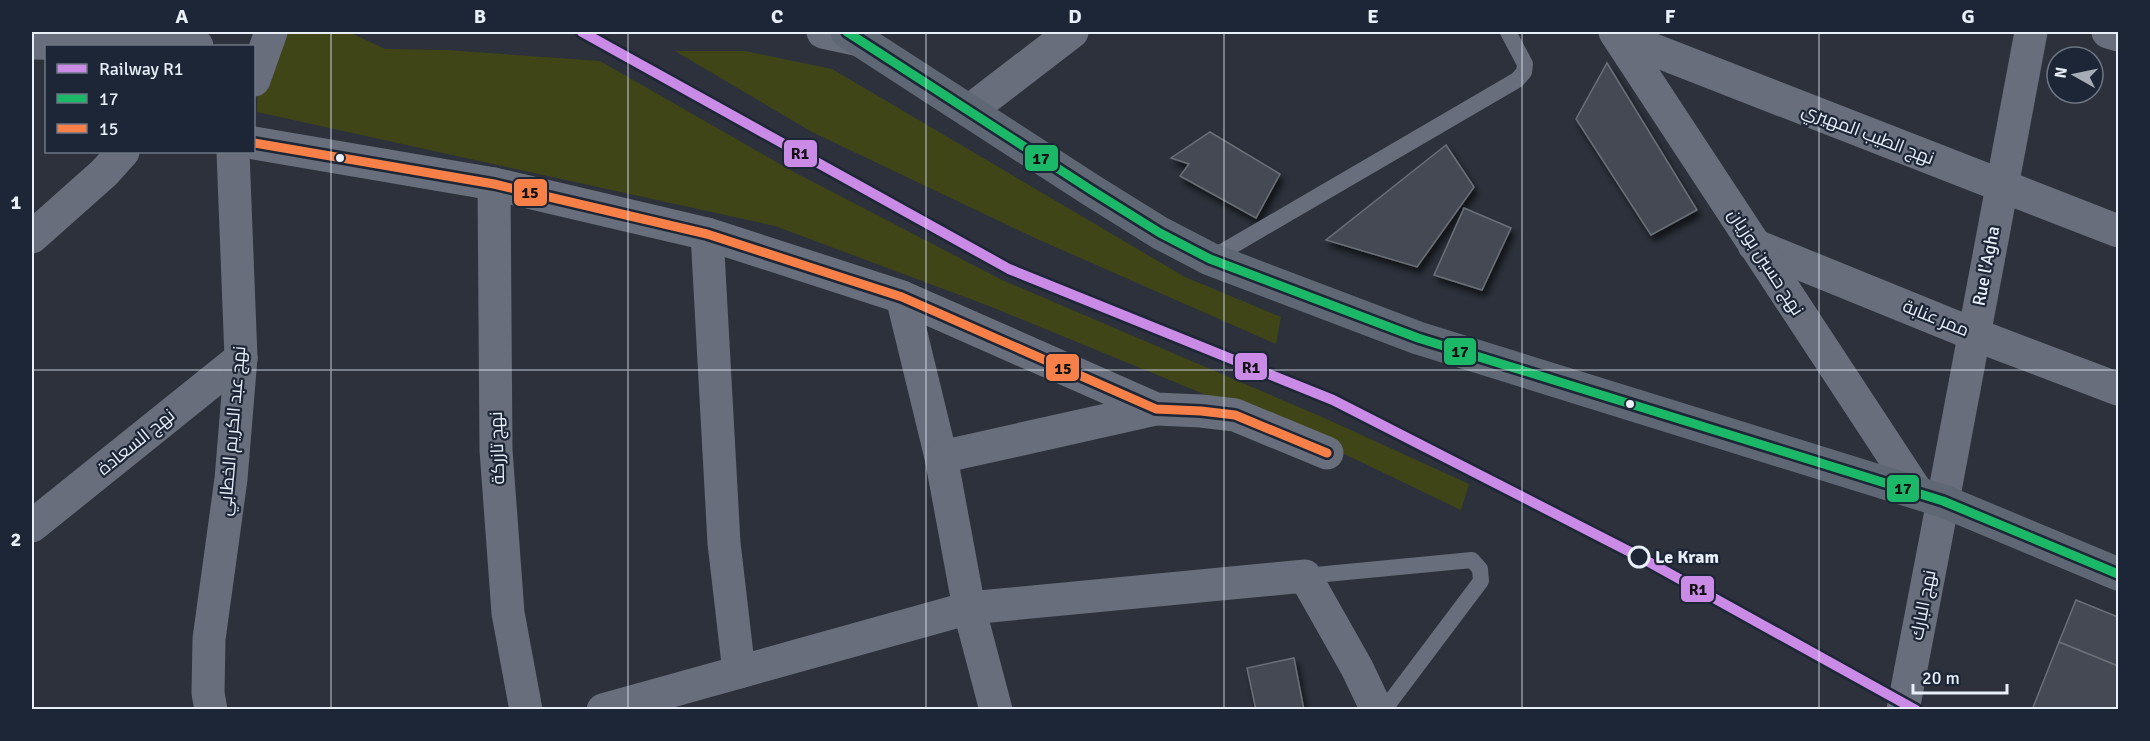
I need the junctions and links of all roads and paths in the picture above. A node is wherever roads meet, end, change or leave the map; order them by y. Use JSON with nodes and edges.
{"nodes":[{"id":1,"x":271,"y":32,"type":"edge"},
{"id":2,"x":823,"y":32,"type":"edge"},
{"id":3,"x":1072,"y":32,"type":"edge"},
{"id":4,"x":1508,"y":32,"type":"edge"},
{"id":5,"x":2031,"y":32,"type":"edge"},
{"id":6,"x":2108,"y":32,"type":"edge"},
{"id":7,"x":1616,"y":34,"type":"edge"},
{"id":8,"x":2118,"y":35,"type":"edge"},
{"id":9,"x":854,"y":36,"type":"edge"},
{"id":10,"x":32,"y":44,"type":"edge"},
{"id":11,"x":114,"y":45,"type":"edge"},
{"id":12,"x":45,"y":61,"type":"edge"},
{"id":13,"x":255,"y":77,"type":"edge"},
{"id":14,"x":969,"y":111,"type":"junction"},
{"id":15,"x":255,"y":143,"type":"edge"},
{"id":16,"x":122,"y":153,"type":"edge"},
{"id":17,"x":233,"y":153,"type":"edge"},
{"id":18,"x":494,"y":184,"type":"junction"},
{"id":19,"x":2001,"y":186,"type":"junction"},
{"id":20,"x":2118,"y":231,"type":"edge"},
{"id":21,"x":707,"y":234,"type":"junction"},
{"id":22,"x":32,"y":237,"type":"edge"},
{"id":23,"x":1754,"y":245,"type":"junction"},
{"id":24,"x":1210,"y":259,"type":"junction"},
{"id":25,"x":902,"y":297,"type":"junction"},
{"id":26,"x":1973,"y":334,"type":"junction"},
{"id":27,"x":241,"y":358,"type":"junction"},
{"id":28,"x":2118,"y":389,"type":"edge"},
{"id":29,"x":1155,"y":409,"type":"junction"},
{"id":30,"x":1327,"y":453,"type":"dead end"},
{"id":31,"x":941,"y":457,"type":"junction"},
{"id":32,"x":1930,"y":496,"type":"junction"},
{"id":33,"x":32,"y":526,"type":"edge"},
{"id":34,"x":2118,"y":574,"type":"edge"},
{"id":35,"x":1305,"y":576,"type":"junction"},
{"id":36,"x":969,"y":608,"type":"junction"},
{"id":37,"x":739,"y":672,"type":"junction"},
{"id":38,"x":211,"y":710,"type":"edge"},
{"id":39,"x":526,"y":710,"type":"edge"},
{"id":40,"x":603,"y":710,"type":"edge"},
{"id":41,"x":996,"y":710,"type":"edge"},
{"id":42,"x":1377,"y":710,"type":"edge"},
{"id":43,"x":1384,"y":710,"type":"edge"},
{"id":44,"x":1903,"y":710,"type":"edge"}],
"edges":[{"from":1,"to":13,"type":"street"},
{"from":2,"to":9,"type":"street"},
{"from":3,"to":14,"type":"street"},
{"from":4,"to":24,"type":"lane"},
{"from":5,"to":19,"type":"street","name":"Rue l'Agha"},
{"from":6,"to":8,"type":"street"},
{"from":7,"to":19,"type":"street","name":"نهج الطيب المهيري"},
{"from":7,"to":23,"type":"street","name":"نهج حسين بوزيان"},
{"from":9,"to":14,"type":"main road"},
{"from":10,"to":11,"type":"street"},
{"from":10,"to":12,"type":"street"},
{"from":14,"to":24,"type":"main road"},
{"from":15,"to":18,"type":"street"},
{"from":16,"to":22,"type":"street"},
{"from":17,"to":27,"type":"street","name":"نهج عبد الكريم الخطابي"},
{"from":18,"to":21,"type":"street"},
{"from":18,"to":39,"type":"street","name":"نهج تازركة"},
{"from":19,"to":20,"type":"street","name":"نهج الطيب المهيري"},
{"from":19,"to":26,"type":"street","name":"Rue l'Agha"},
{"from":21,"to":25,"type":"street"},
{"from":21,"to":37,"type":"street"},
{"from":23,"to":26,"type":"street","name":"ممر عنابة"},
{"from":23,"to":32,"type":"street","name":"نهج حسين بوزيان"},
{"from":24,"to":32,"type":"main road"},
{"from":25,"to":29,"type":"street"},
{"from":25,"to":31,"type":"street"},
{"from":26,"to":28,"type":"street","name":"ممر عنابة"},
{"from":26,"to":32,"type":"street","name":"Rue l'Agha"},
{"from":27,"to":33,"type":"street","name":"نهج السعادة"},
{"from":27,"to":38,"type":"street","name":"نهج عبد الكريم الخطابي"},
{"from":29,"to":30,"type":"street"},
{"from":29,"to":31,"type":"street"},
{"from":31,"to":36,"type":"street"},
{"from":32,"to":34,"type":"main road"},
{"from":32,"to":44,"type":"street","name":"نهج البارك"},
{"from":35,"to":36,"type":"street"},
{"from":35,"to":42,"type":"street"},
{"from":35,"to":43,"type":"lane"},
{"from":36,"to":37,"type":"street"},
{"from":36,"to":41,"type":"street"},
{"from":37,"to":40,"type":"street"}]}
